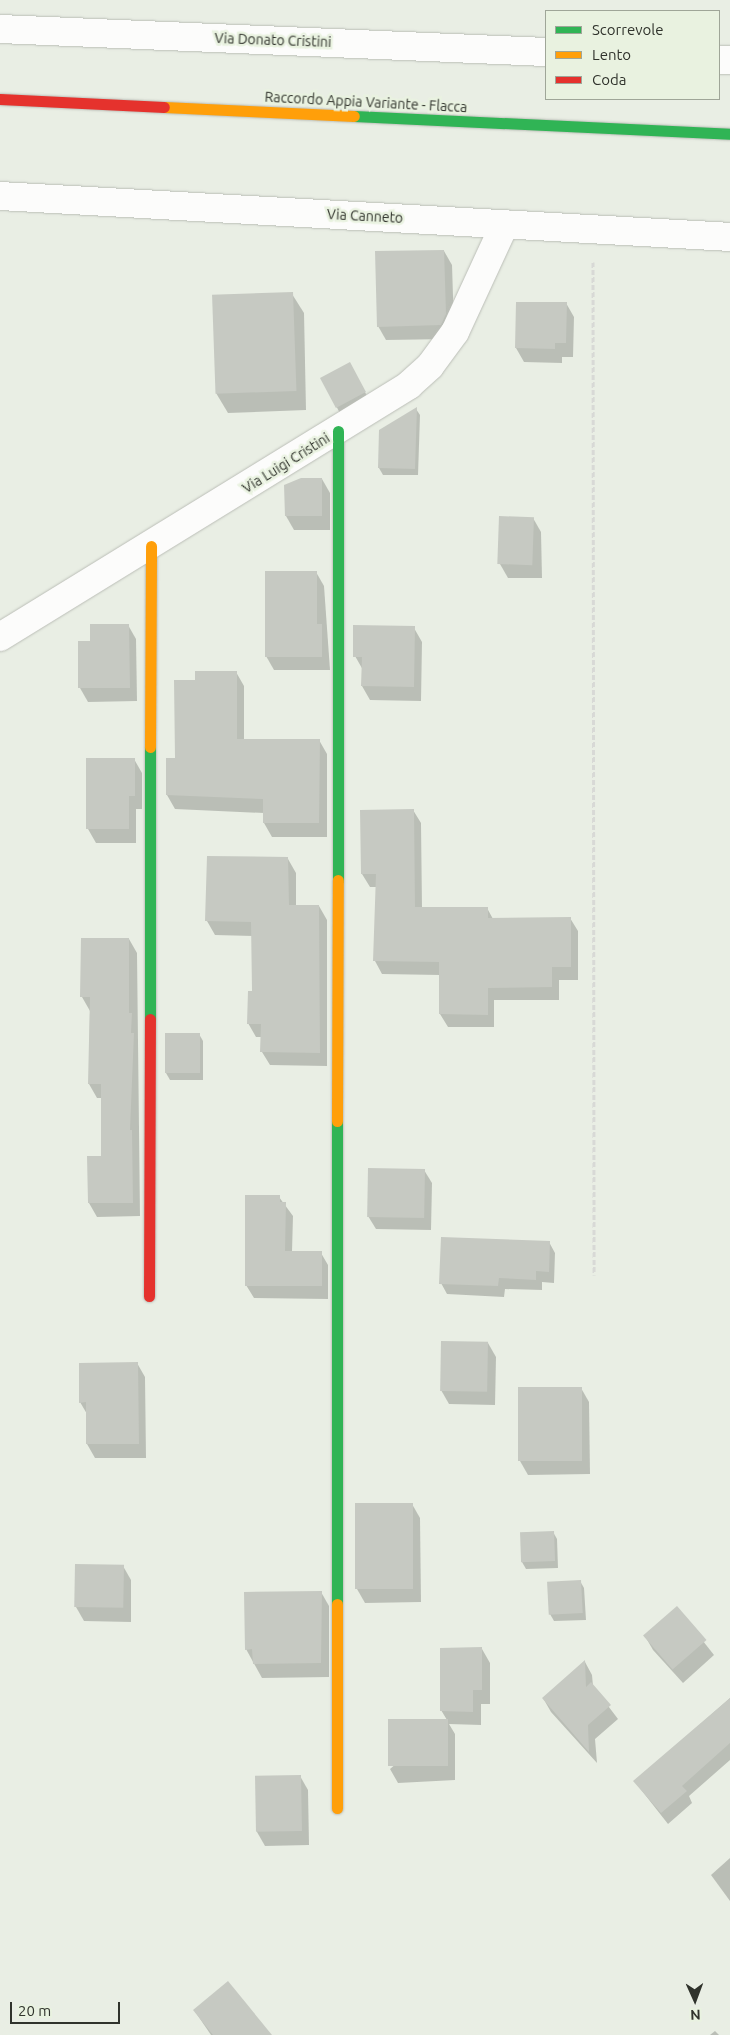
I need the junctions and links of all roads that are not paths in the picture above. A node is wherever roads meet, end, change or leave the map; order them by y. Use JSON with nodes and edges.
{"nodes":[{"id":1,"x":0,"y":29,"type":"edge"},
{"id":2,"x":545,"y":52,"type":"edge"},
{"id":3,"x":0,"y":100,"type":"edge"},
{"id":4,"x":730,"y":134,"type":"edge"},
{"id":5,"x":0,"y":196,"type":"edge"},
{"id":6,"x":505,"y":224,"type":"junction"},
{"id":7,"x":730,"y":237,"type":"edge"},
{"id":8,"x":338,"y":430,"type":"junction"},
{"id":9,"x":151,"y":546,"type":"junction"},
{"id":10,"x":0,"y":637,"type":"edge"},
{"id":11,"x":149,"y":1296,"type":"dead end"},
{"id":12,"x":337,"y":1808,"type":"dead end"}],
"edges":[{"from":1,"to":2,"type":"street","name":"Via Donato Cristini"},
{"from":3,"to":4,"type":"street","name":"Raccordo Appia Variante - Flacca"},
{"from":5,"to":6,"type":"street","name":"Via Canneto"},
{"from":6,"to":7,"type":"street","name":"Via Canneto"},
{"from":6,"to":8,"type":"street","name":"Via Luigi Cristini"},
{"from":8,"to":9,"type":"street","name":"Via Luigi Cristini"},
{"from":8,"to":12,"type":"street"},
{"from":9,"to":10,"type":"street","name":"Via Luigi Cristini"},
{"from":9,"to":11,"type":"street"}]}
